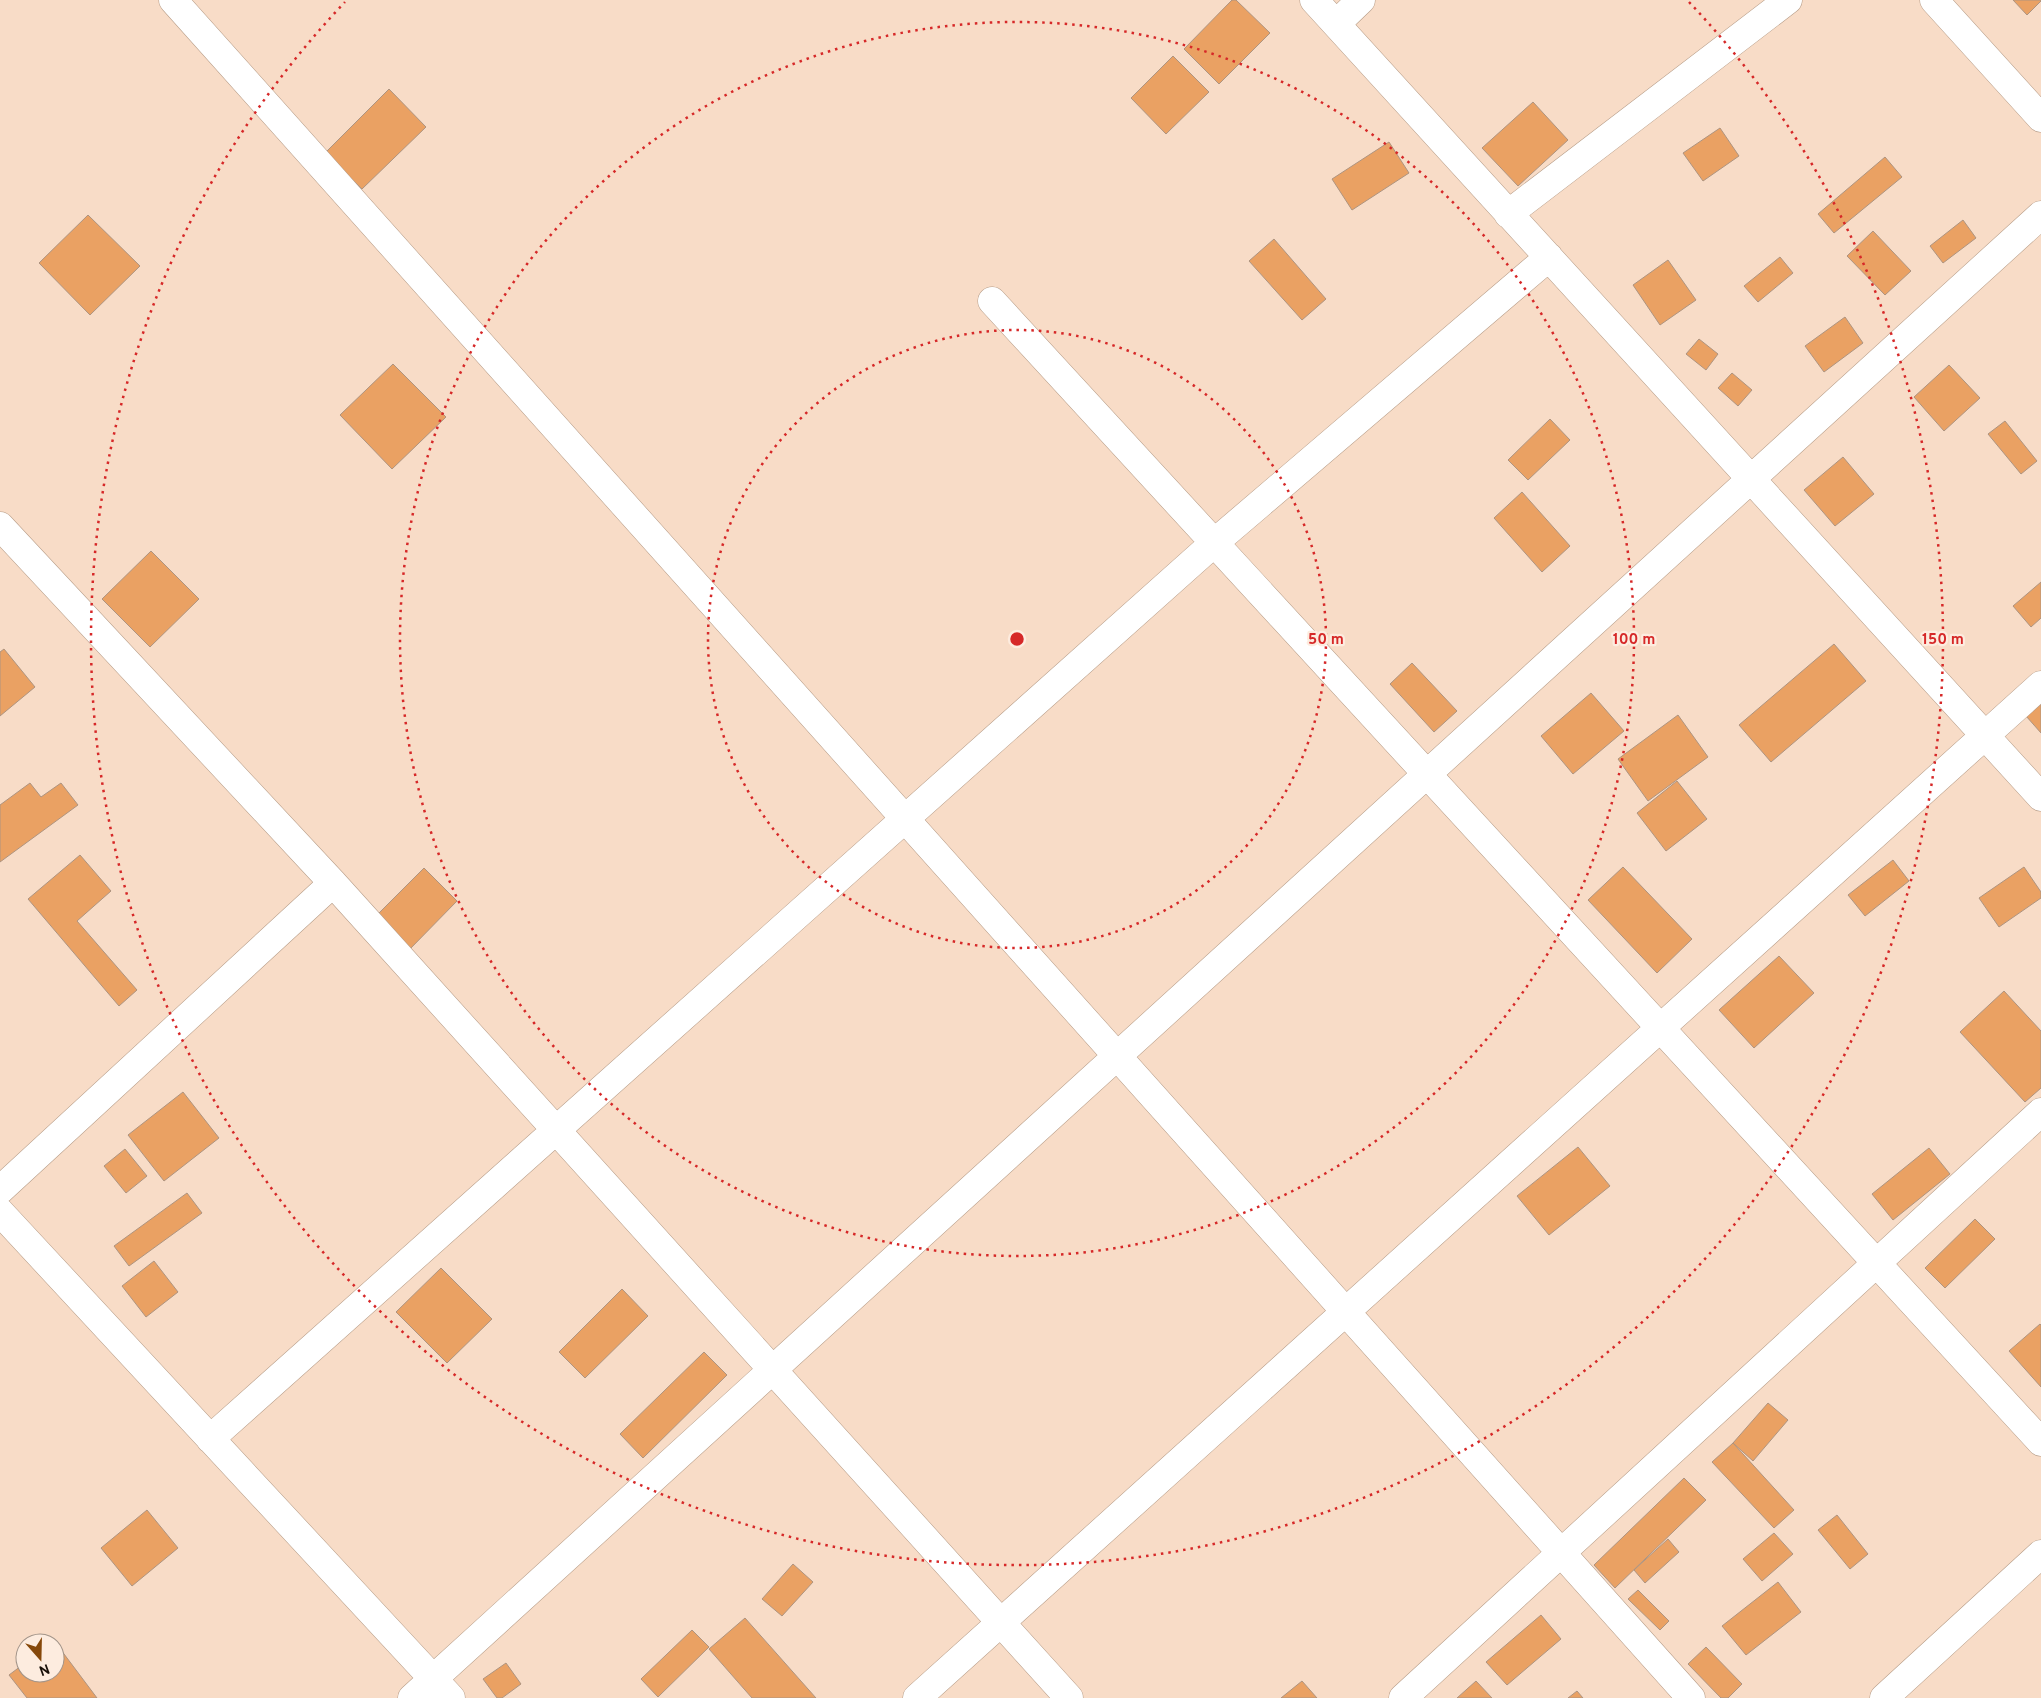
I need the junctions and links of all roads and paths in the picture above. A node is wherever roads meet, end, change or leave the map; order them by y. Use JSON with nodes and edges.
{"nodes":[{"id":1,"x":173,"y":0,"type":"edge"},
{"id":2,"x":1314,"y":0,"type":"edge"},
{"id":3,"x":1361,"y":0,"type":"edge"},
{"id":4,"x":1788,"y":0,"type":"edge"},
{"id":5,"x":1934,"y":0,"type":"edge"},
{"id":6,"x":1336,"y":24,"type":"junction"},
{"id":7,"x":2041,"y":118,"type":"edge"},
{"id":8,"x":1508,"y":214,"type":"junction"},
{"id":9,"x":2041,"y":215,"type":"edge"},
{"id":10,"x":1549,"y":257,"type":"junction"},
{"id":11,"x":992,"y":301,"type":"dead end"},
{"id":12,"x":1751,"y":479,"type":"junction"},
{"id":13,"x":0,"y":526,"type":"edge"},
{"id":14,"x":1214,"y":543,"type":"junction"},
{"id":15,"x":2041,"y":685,"type":"edge"},
{"id":16,"x":1985,"y":736,"type":"junction"},
{"id":17,"x":1427,"y":774,"type":"junction"},
{"id":18,"x":2041,"y":797,"type":"edge"},
{"id":19,"x":905,"y":819,"type":"junction"},
{"id":20,"x":333,"y":883,"type":"junction"},
{"id":21,"x":1661,"y":1028,"type":"junction"},
{"id":22,"x":1117,"y":1056,"type":"junction"},
{"id":23,"x":2041,"y":1112,"type":"edge"},
{"id":24,"x":556,"y":1130,"type":"junction"},
{"id":25,"x":0,"y":1190,"type":"edge"},
{"id":26,"x":0,"y":1212,"type":"edge"},
{"id":27,"x":1877,"y":1263,"type":"junction"},
{"id":28,"x":1346,"y":1312,"type":"junction"},
{"id":29,"x":773,"y":1370,"type":"junction"},
{"id":30,"x":210,"y":1439,"type":"junction"},
{"id":31,"x":2041,"y":1442,"type":"edge"},
{"id":32,"x":1561,"y":1553,"type":"junction"},
{"id":33,"x":2041,"y":1554,"type":"edge"},
{"id":34,"x":1001,"y":1622,"type":"junction"},
{"id":35,"x":442,"y":1688,"type":"edge"},
{"id":36,"x":412,"y":1698,"type":"edge"},
{"id":37,"x":917,"y":1698,"type":"edge"},
{"id":38,"x":1069,"y":1698,"type":"edge"},
{"id":39,"x":1403,"y":1698,"type":"edge"},
{"id":40,"x":1691,"y":1698,"type":"edge"},
{"id":41,"x":1884,"y":1698,"type":"edge"}],
"edges":[{"from":1,"to":19,"type":"street"},
{"from":2,"to":6,"type":"street"},
{"from":3,"to":6,"type":"street"},
{"from":4,"to":8,"type":"street"},
{"from":5,"to":7,"type":"street"},
{"from":6,"to":8,"type":"street"},
{"from":8,"to":10,"type":"street"},
{"from":9,"to":12,"type":"street"},
{"from":10,"to":12,"type":"street"},
{"from":10,"to":14,"type":"street"},
{"from":11,"to":14,"type":"street"},
{"from":12,"to":16,"type":"street"},
{"from":12,"to":17,"type":"street"},
{"from":13,"to":20,"type":"street"},
{"from":14,"to":17,"type":"street"},
{"from":14,"to":19,"type":"street"},
{"from":15,"to":16,"type":"street"},
{"from":16,"to":18,"type":"street"},
{"from":16,"to":21,"type":"street"},
{"from":17,"to":21,"type":"street"},
{"from":17,"to":22,"type":"street"},
{"from":19,"to":22,"type":"street"},
{"from":19,"to":24,"type":"street"},
{"from":20,"to":24,"type":"street"},
{"from":20,"to":25,"type":"street"},
{"from":21,"to":27,"type":"street"},
{"from":21,"to":28,"type":"street"},
{"from":22,"to":28,"type":"street"},
{"from":22,"to":29,"type":"street"},
{"from":23,"to":27,"type":"street"},
{"from":24,"to":29,"type":"street"},
{"from":24,"to":30,"type":"street"},
{"from":26,"to":30,"type":"street"},
{"from":27,"to":31,"type":"street"},
{"from":27,"to":32,"type":"street"},
{"from":28,"to":32,"type":"street"},
{"from":28,"to":34,"type":"street"},
{"from":29,"to":34,"type":"street"},
{"from":29,"to":35,"type":"street"},
{"from":30,"to":35,"type":"street"},
{"from":32,"to":39,"type":"street"},
{"from":32,"to":40,"type":"street"},
{"from":33,"to":41,"type":"street"},
{"from":34,"to":37,"type":"street"},
{"from":34,"to":38,"type":"street"},
{"from":35,"to":36,"type":"street"}]}
